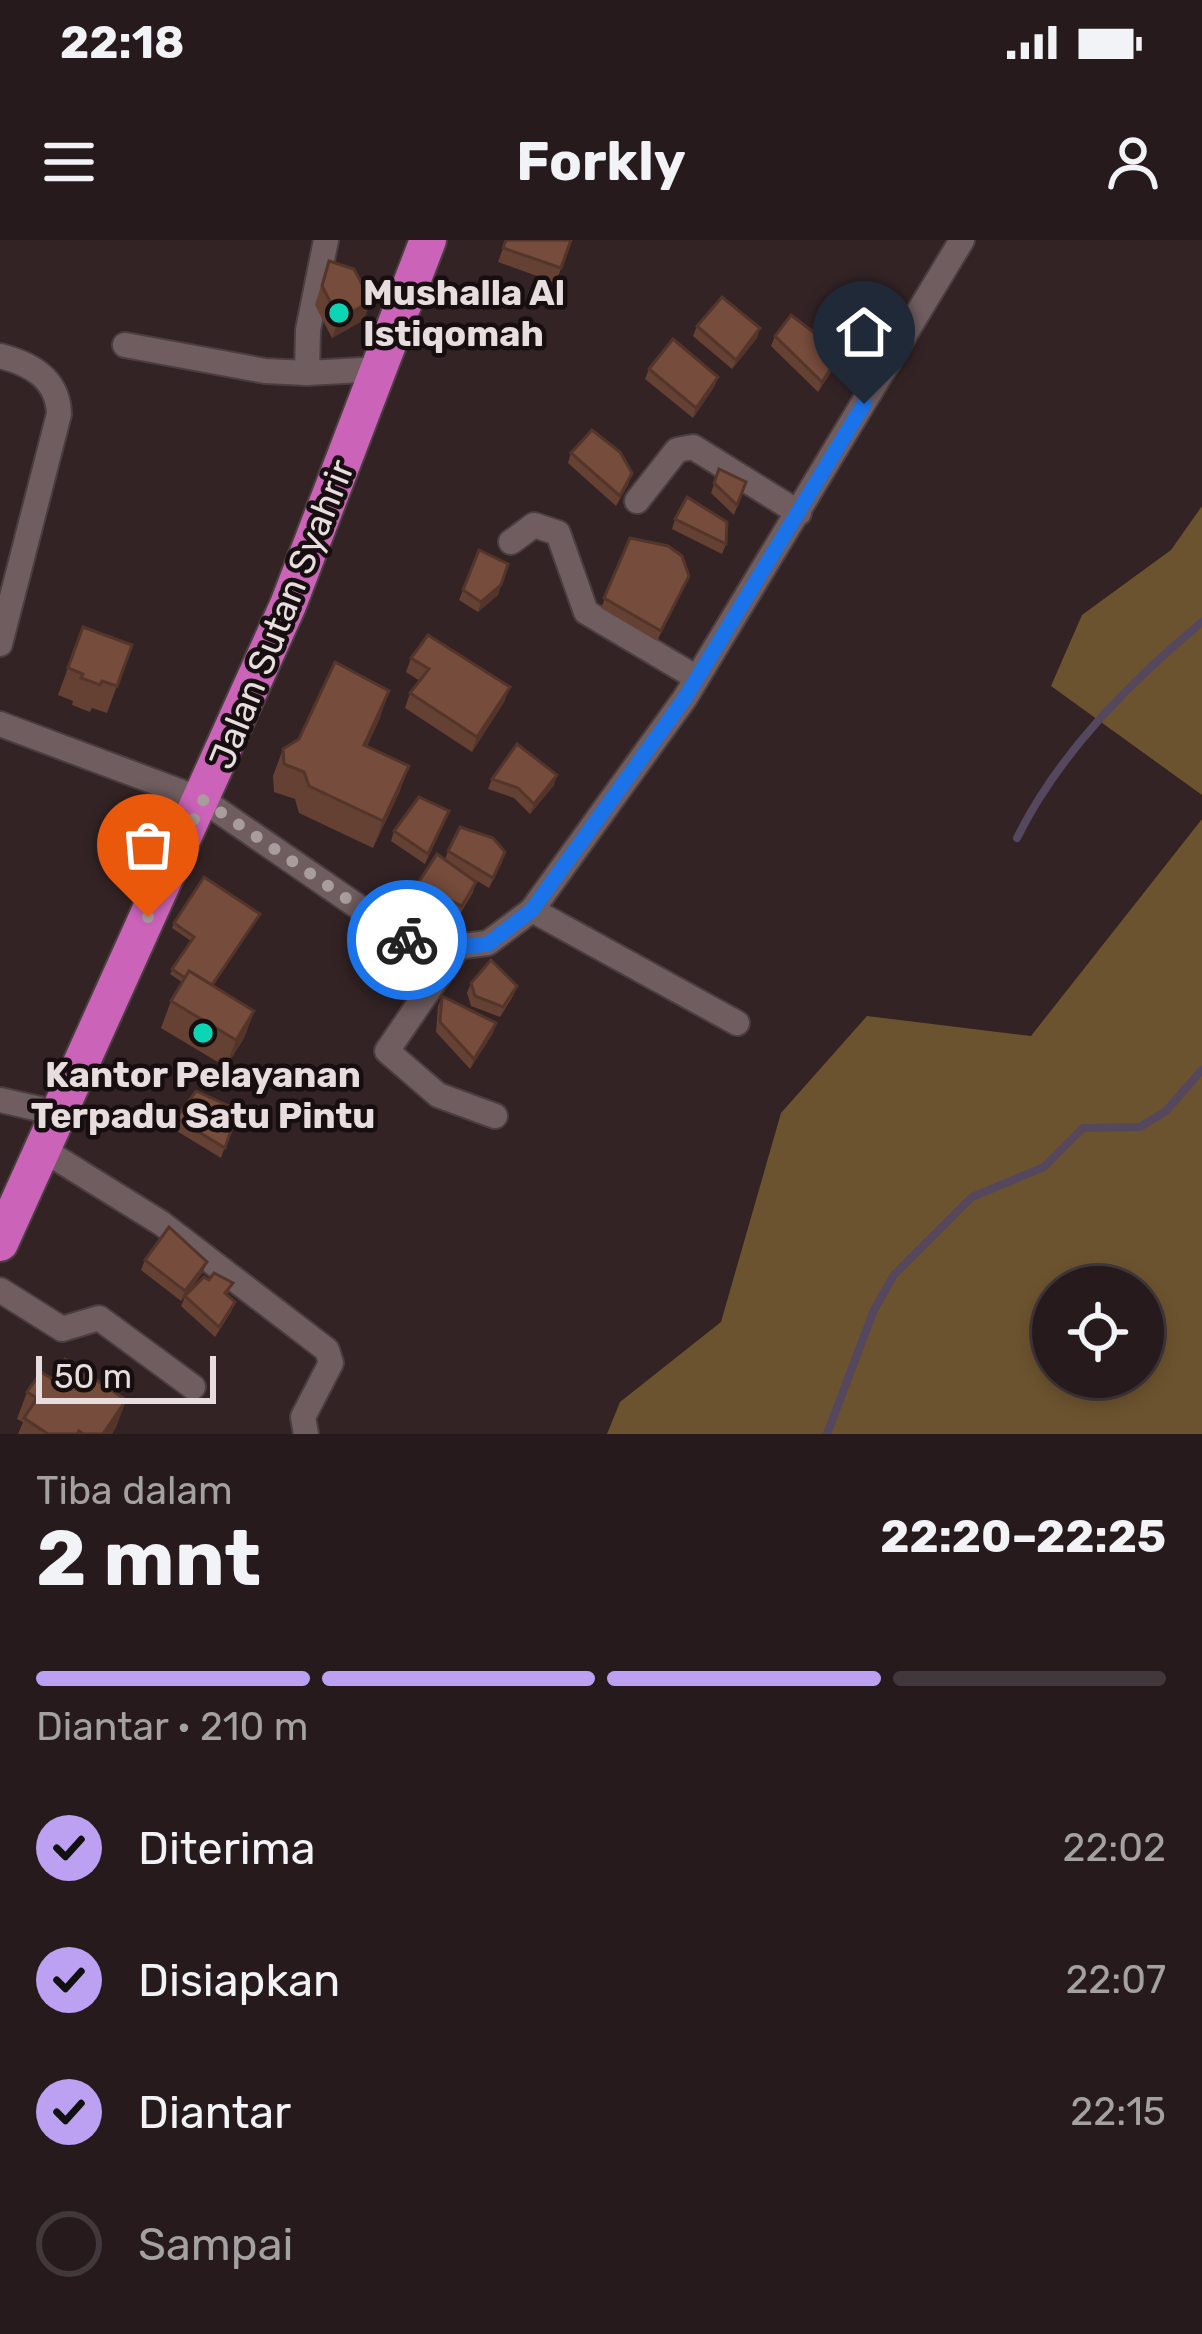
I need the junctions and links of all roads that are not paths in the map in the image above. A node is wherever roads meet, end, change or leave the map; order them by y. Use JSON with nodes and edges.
{"nodes":[{"id":1,"x":326,"y":240,"type":"edge"},
{"id":2,"x":428,"y":240,"type":"edge"},
{"id":3,"x":954,"y":242,"type":"edge"},
{"id":4,"x":125,"y":344,"type":"dead end"},
{"id":5,"x":0,"y":356,"type":"edge"},
{"id":6,"x":380,"y":370,"type":"junction"},
{"id":7,"x":308,"y":374,"type":"junction"},
{"id":8,"x":637,"y":501,"type":"dead end"},
{"id":9,"x":799,"y":513,"type":"junction"},
{"id":10,"x":511,"y":542,"type":"dead end"},
{"id":11,"x":5,"y":601,"type":"edge"},
{"id":12,"x":0,"y":644,"type":"edge"},
{"id":13,"x":698,"y":678,"type":"junction"},
{"id":14,"x":0,"y":724,"type":"edge"},
{"id":15,"x":203,"y":800,"type":"junction"},
{"id":16,"x":532,"y":910,"type":"junction"},
{"id":17,"x":455,"y":950,"type":"junction"},
{"id":18,"x":737,"y":1024,"type":"dead end"},
{"id":19,"x":0,"y":1100,"type":"edge"},
{"id":20,"x":57,"y":1113,"type":"junction"},
{"id":21,"x":494,"y":1116,"type":"dead end"},
{"id":22,"x":42,"y":1149,"type":"junction"},
{"id":23,"x":0,"y":1243,"type":"edge"},
{"id":24,"x":0,"y":1290,"type":"edge"},
{"id":25,"x":193,"y":1388,"type":"dead end"},
{"id":26,"x":306,"y":1434,"type":"edge"}],
"edges":[{"from":1,"to":7,"type":"street"},
{"from":2,"to":6,"type":"highway","name":"Jalan Sutan Syahrir"},
{"from":3,"to":9,"type":"street"},
{"from":4,"to":7,"type":"street"},
{"from":5,"to":11,"type":"street"},
{"from":6,"to":7,"type":"street"},
{"from":6,"to":15,"type":"highway","name":"Jalan Sutan Syahrir"},
{"from":8,"to":9,"type":"street"},
{"from":9,"to":13,"type":"street"},
{"from":10,"to":13,"type":"street"},
{"from":11,"to":12,"type":"street"},
{"from":13,"to":16,"type":"street"},
{"from":14,"to":15,"type":"street"},
{"from":15,"to":17,"type":"street"},
{"from":15,"to":20,"type":"highway","name":"Jalan Sutan Syahrir"},
{"from":16,"to":17,"type":"street"},
{"from":16,"to":18,"type":"street"},
{"from":17,"to":21,"type":"street"},
{"from":19,"to":20,"type":"street"},
{"from":20,"to":22,"type":"highway","name":"Jalan Sutan Syahrir"},
{"from":22,"to":23,"type":"highway","name":"Jalan Sutan Syahrir"},
{"from":22,"to":26,"type":"street"},
{"from":24,"to":25,"type":"street"}]}
